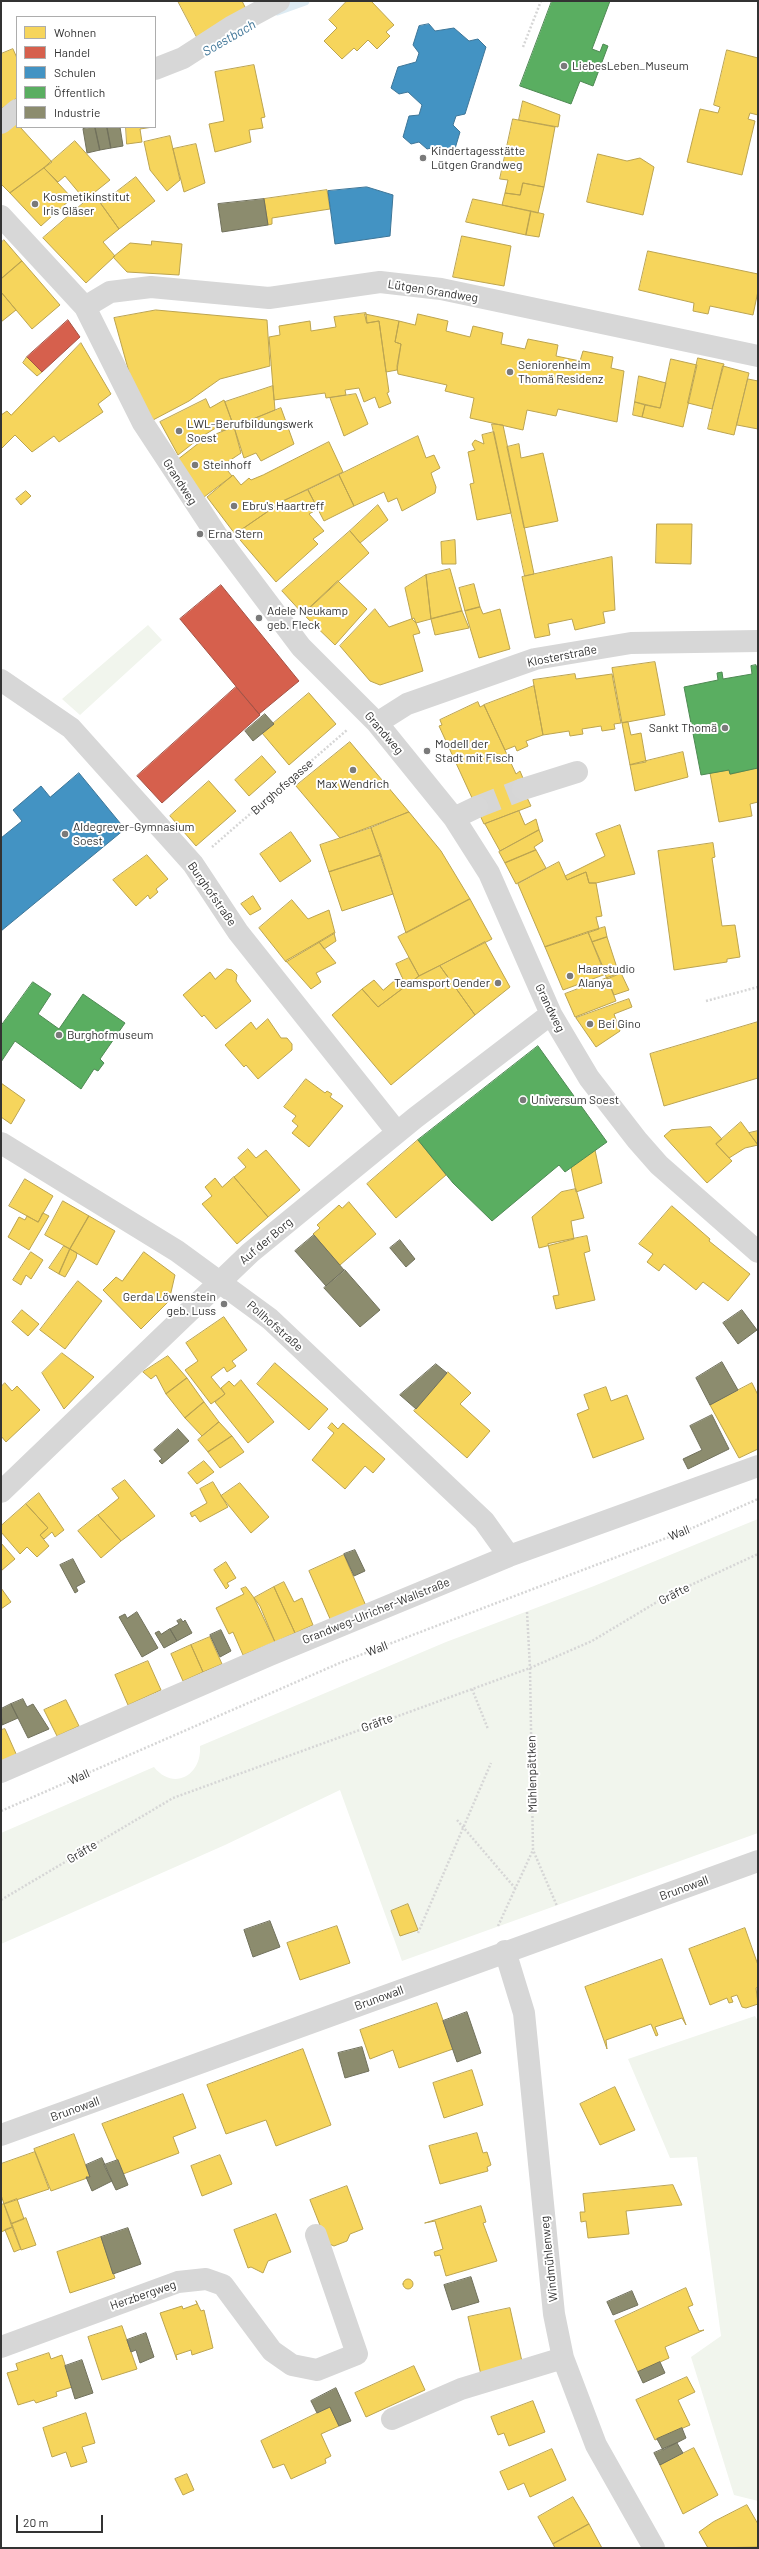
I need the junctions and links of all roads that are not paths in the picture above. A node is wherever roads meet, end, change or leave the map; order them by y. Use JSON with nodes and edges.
{"nodes":[{"id":1,"x":279,"y":1,"type":"edge"},
{"id":2,"x":156,"y":69,"type":"edge"},
{"id":3,"x":16,"y":111,"type":"edge"},
{"id":4,"x":1,"y":123,"type":"edge"},
{"id":5,"x":1,"y":216,"type":"edge"},
{"id":6,"x":85,"y":307,"type":"junction"},
{"id":7,"x":758,"y":356,"type":"edge"},
{"id":8,"x":758,"y":641,"type":"edge"},
{"id":9,"x":1,"y":680,"type":"edge"},
{"id":10,"x":377,"y":724,"type":"junction"},
{"id":11,"x":577,"y":772,"type":"dead end"},
{"id":12,"x":523,"y":790,"type":"tunnel mouth"},
{"id":13,"x":477,"y":807,"type":"tunnel mouth"},
{"id":14,"x":454,"y":818,"type":"junction"},
{"id":15,"x":551,"y":1014,"type":"junction"},
{"id":16,"x":397,"y":1132,"type":"junction"},
{"id":17,"x":1,"y":1143,"type":"edge"},
{"id":18,"x":758,"y":1252,"type":"edge"},
{"id":19,"x":221,"y":1281,"type":"junction"},
{"id":20,"x":758,"y":1466,"type":"edge"},
{"id":21,"x":1,"y":1492,"type":"edge"},
{"id":22,"x":509,"y":1556,"type":"junction"},
{"id":23,"x":1,"y":1772,"type":"edge"},
{"id":24,"x":758,"y":1861,"type":"edge"},
{"id":25,"x":505,"y":1951,"type":"junction"},
{"id":26,"x":1,"y":2136,"type":"edge"},
{"id":27,"x":316,"y":2235,"type":"dead end"},
{"id":28,"x":1,"y":2346,"type":"edge"},
{"id":29,"x":563,"y":2358,"type":"junction"},
{"id":30,"x":392,"y":2419,"type":"dead end"},
{"id":31,"x":654,"y":2548,"type":"edge"}],
"edges":[{"from":1,"to":2,"type":"street"},
{"from":3,"to":4,"type":"street"},
{"from":5,"to":6,"type":"street","name":"Grandweg"},
{"from":6,"to":7,"type":"street","name":"Lütgen Grandweg"},
{"from":6,"to":10,"type":"street","name":"Grandweg"},
{"from":8,"to":10,"type":"street","name":"Klosterstraße"},
{"from":9,"to":16,"type":"street","name":"Burghofstraße"},
{"from":10,"to":14,"type":"street","name":"Grandweg"},
{"from":11,"to":12,"type":"street"},
{"from":13,"to":14,"type":"street"},
{"from":14,"to":15,"type":"street","name":"Grandweg"},
{"from":15,"to":16,"type":"street","name":"Auf der Borg"},
{"from":15,"to":18,"type":"street","name":"Grandweg"},
{"from":16,"to":19,"type":"street","name":"Auf der Borg"},
{"from":17,"to":19,"type":"street","name":"Pollhofstraße"},
{"from":19,"to":21,"type":"street","name":"Auf der Borg"},
{"from":19,"to":22,"type":"street","name":"Pollhofstraße"},
{"from":20,"to":22,"type":"street","name":"Grandweg-Ulricher-Wallstraße"},
{"from":22,"to":23,"type":"street","name":"Grandweg-Ulricher-Wallstraße"},
{"from":24,"to":25,"type":"street","name":"Brunowall"},
{"from":25,"to":26,"type":"street","name":"Brunowall"},
{"from":25,"to":29,"type":"street","name":"Windmühlenweg"},
{"from":27,"to":28,"type":"street","name":"Herzbergweg"},
{"from":29,"to":30,"type":"street"},
{"from":29,"to":31,"type":"street","name":"Windmühlenweg"}]}
